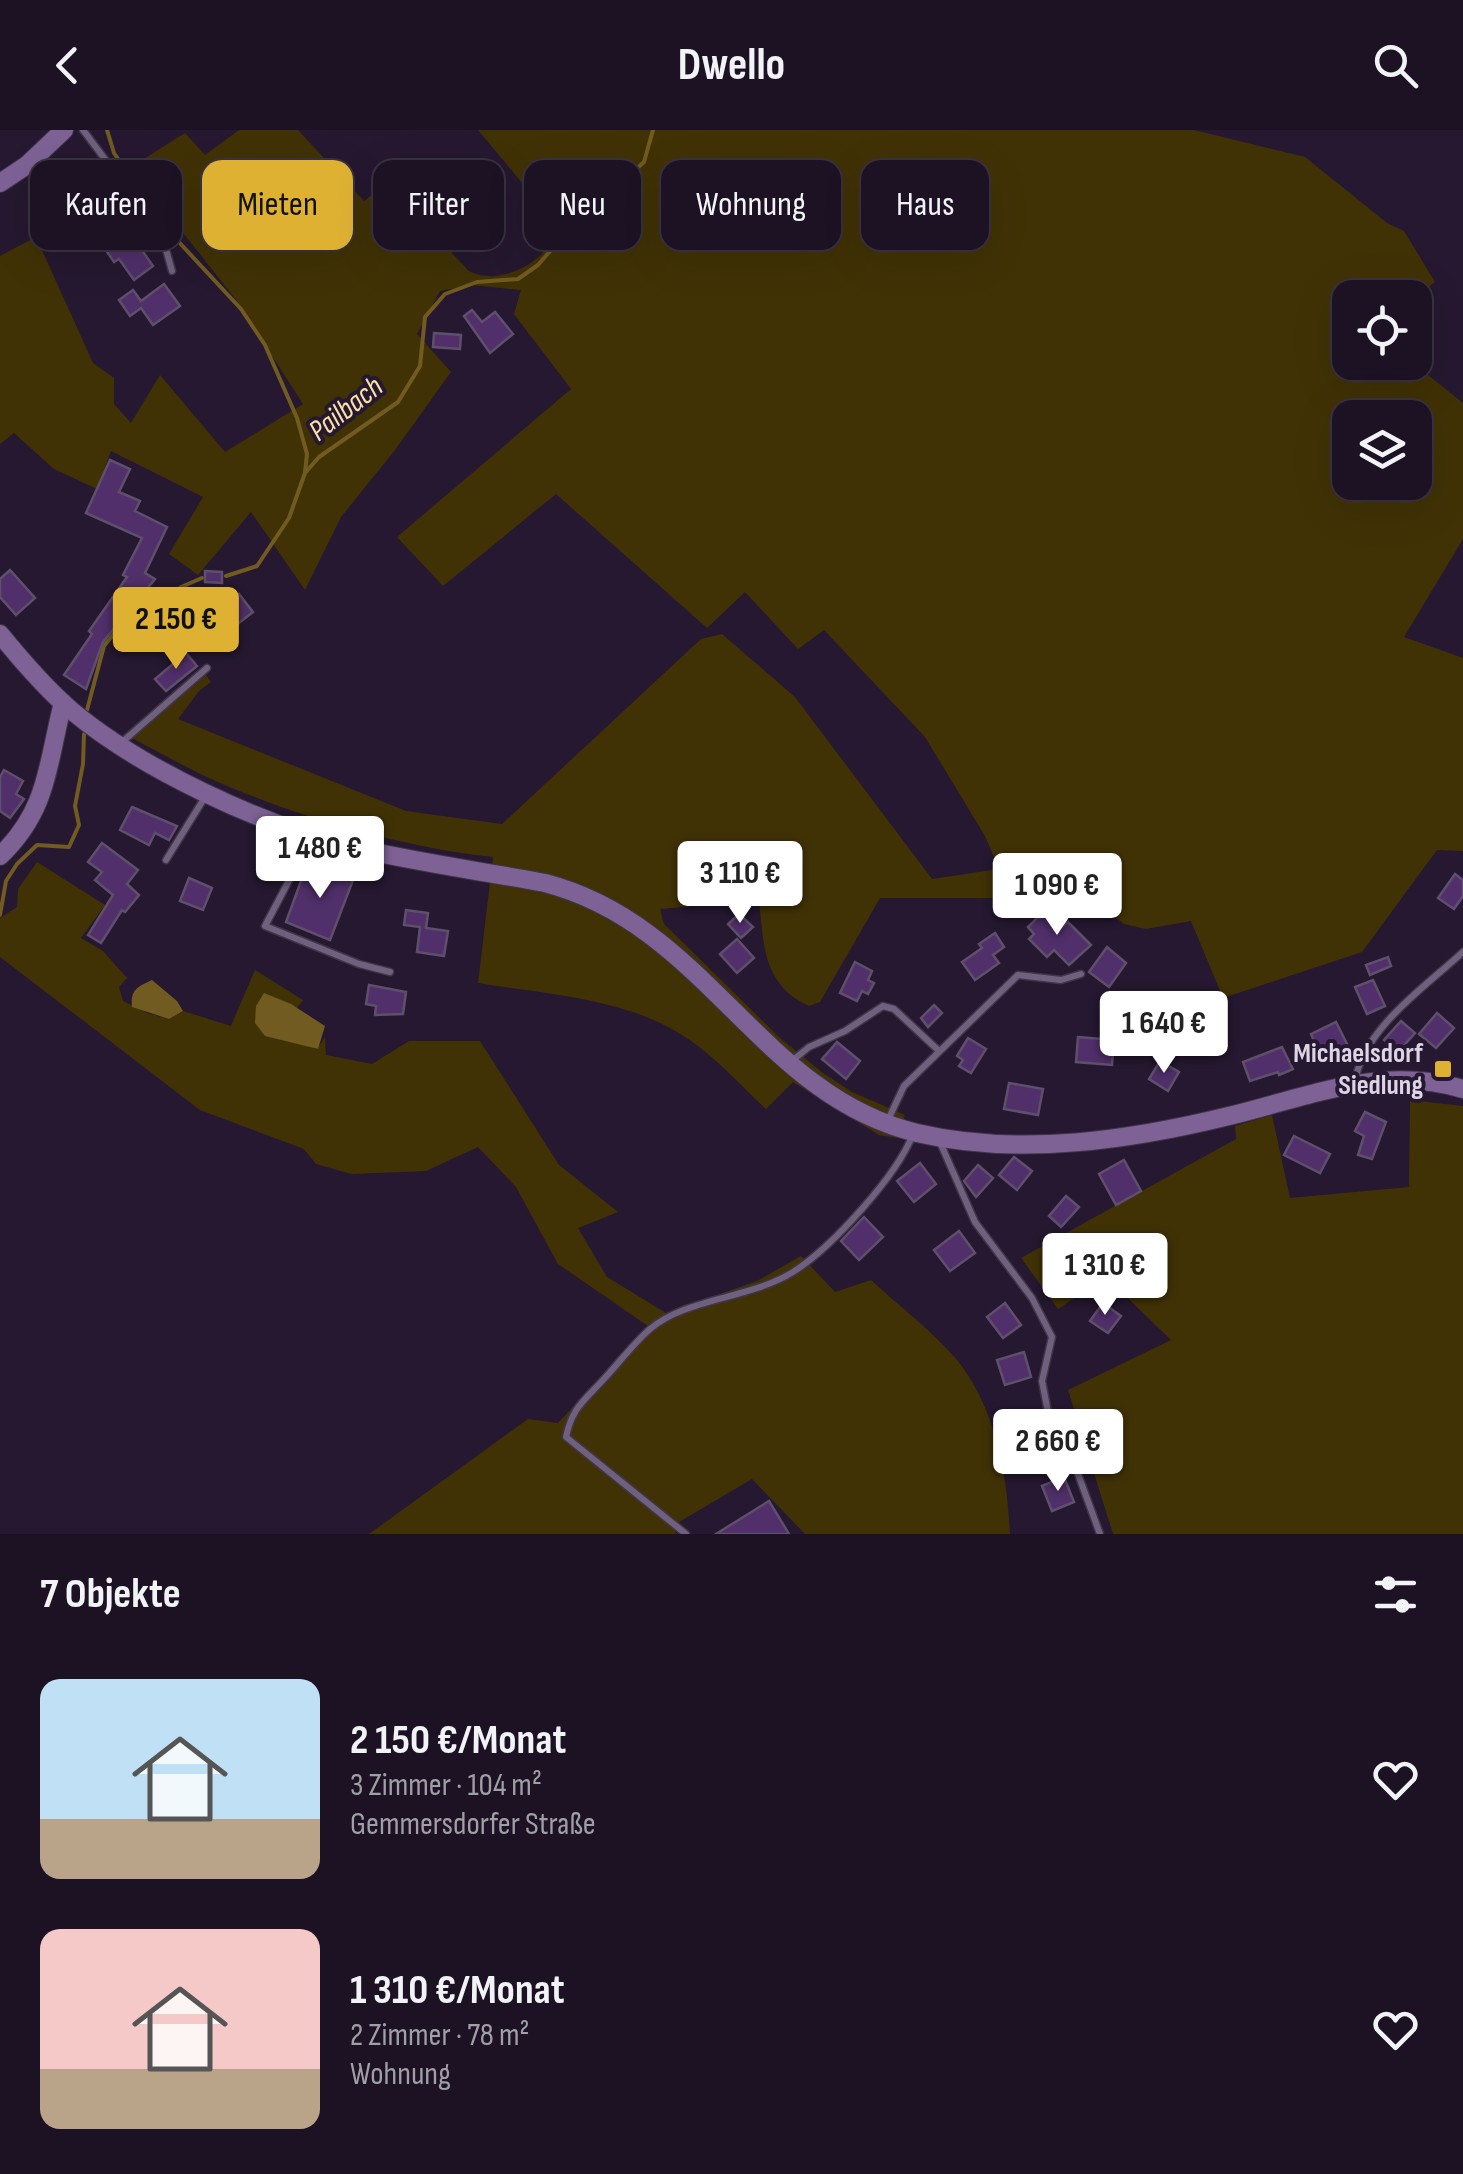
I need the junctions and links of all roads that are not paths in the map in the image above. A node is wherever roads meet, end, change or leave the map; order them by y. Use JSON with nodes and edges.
{"nodes":[{"id":1,"x":64,"y":130,"type":"edge"},
{"id":2,"x":82,"y":130,"type":"edge"},
{"id":3,"x":0,"y":183,"type":"edge"},
{"id":4,"x":172,"y":271,"type":"dead end"},
{"id":5,"x":0,"y":634,"type":"edge"},
{"id":6,"x":207,"y":668,"type":"dead end"},
{"id":7,"x":63,"y":703,"type":"junction"},
{"id":8,"x":119,"y":745,"type":"junction"},
{"id":9,"x":208,"y":792,"type":"junction"},
{"id":10,"x":312,"y":836,"type":"junction"},
{"id":11,"x":0,"y":856,"type":"edge"},
{"id":12,"x":166,"y":860,"type":"dead end"},
{"id":13,"x":1463,"y":952,"type":"edge"},
{"id":14,"x":390,"y":972,"type":"dead end"},
{"id":15,"x":1081,"y":974,"type":"dead end"},
{"id":16,"x":938,"y":1050,"type":"junction"},
{"id":17,"x":788,"y":1064,"type":"junction"},
{"id":18,"x":1355,"y":1083,"type":"junction"},
{"id":19,"x":1463,"y":1089,"type":"edge"},
{"id":20,"x":887,"y":1123,"type":"junction"},
{"id":21,"x":914,"y":1132,"type":"junction"},
{"id":22,"x":938,"y":1137,"type":"junction"},
{"id":23,"x":686,"y":1534,"type":"edge"},
{"id":24,"x":1100,"y":1534,"type":"edge"}],
"edges":[{"from":1,"to":3,"type":"main road"},
{"from":2,"to":4,"type":"lane"},
{"from":5,"to":7,"type":"main road"},
{"from":6,"to":8,"type":"lane"},
{"from":7,"to":8,"type":"main road"},
{"from":7,"to":11,"type":"main road"},
{"from":8,"to":9,"type":"main road"},
{"from":9,"to":10,"type":"main road"},
{"from":9,"to":12,"type":"lane"},
{"from":10,"to":14,"type":"lane"},
{"from":10,"to":17,"type":"main road"},
{"from":13,"to":18,"type":"lane"},
{"from":15,"to":16,"type":"lane"},
{"from":16,"to":17,"type":"lane"},
{"from":16,"to":20,"type":"lane"},
{"from":17,"to":20,"type":"main road"},
{"from":18,"to":19,"type":"main road"},
{"from":18,"to":22,"type":"main road"},
{"from":20,"to":21,"type":"main road"},
{"from":21,"to":22,"type":"main road"},
{"from":21,"to":23,"type":"lane"},
{"from":22,"to":24,"type":"lane"}]}
